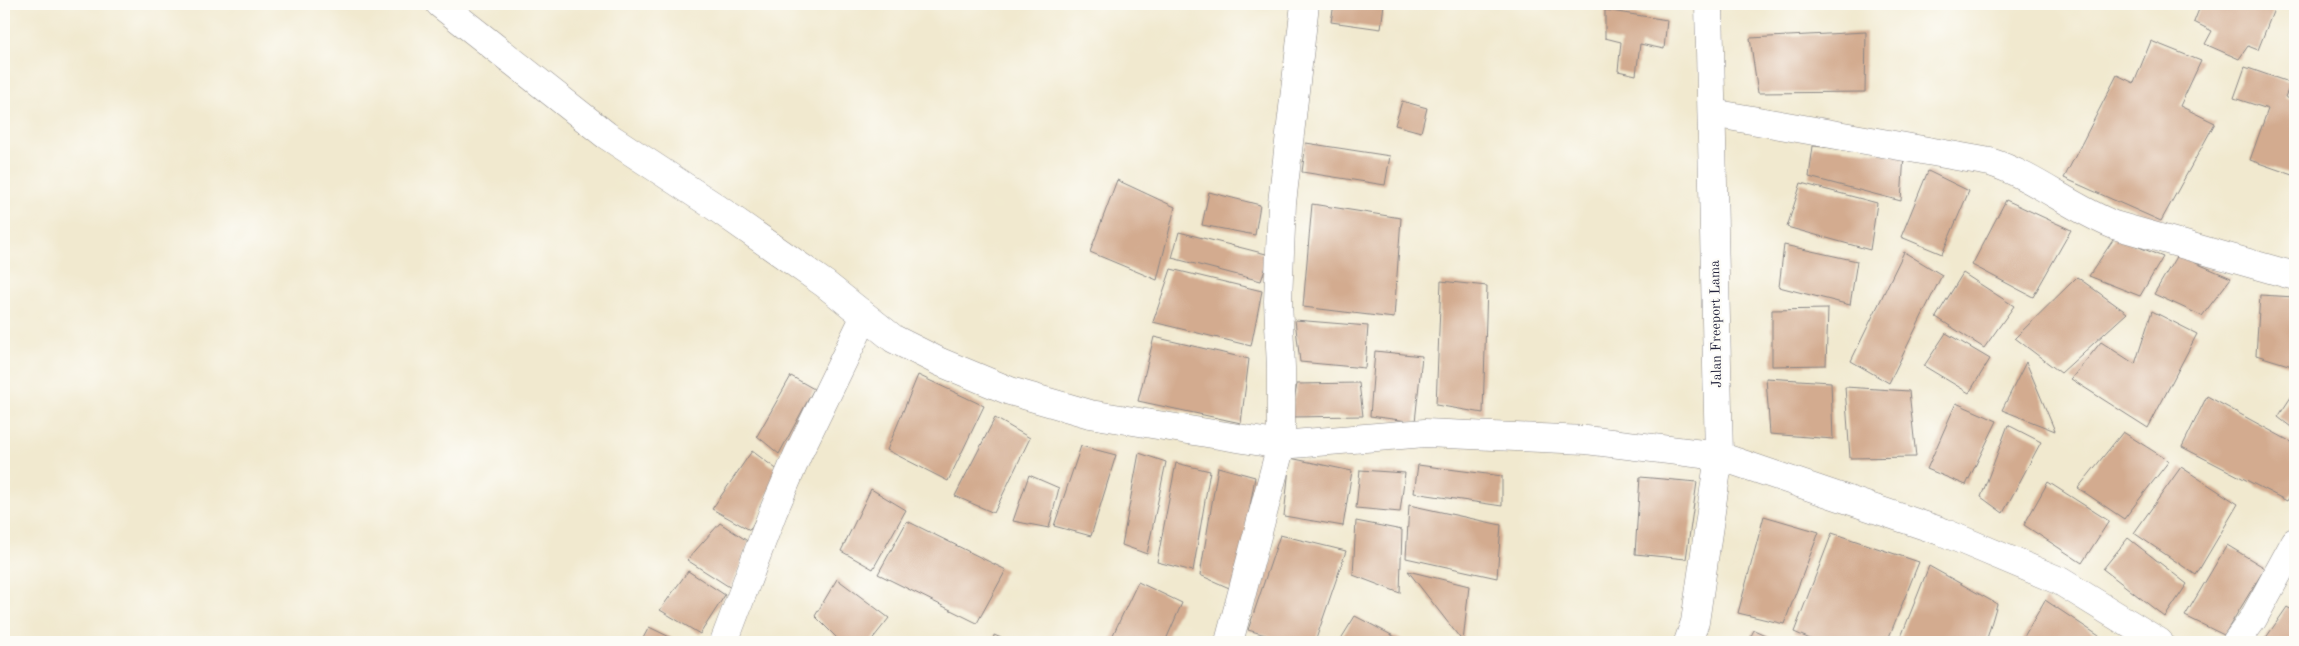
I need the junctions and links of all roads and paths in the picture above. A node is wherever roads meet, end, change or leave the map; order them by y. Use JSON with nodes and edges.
{"nodes":[{"id":1,"x":440,"y":4,"type":"edge"},
{"id":2,"x":1305,"y":4,"type":"edge"},
{"id":3,"x":1709,"y":4,"type":"edge"},
{"id":4,"x":1712,"y":113,"type":"junction"},
{"id":5,"x":2295,"y":276,"type":"edge"},
{"id":6,"x":864,"y":318,"type":"junction"},
{"id":7,"x":1281,"y":446,"type":"junction"},
{"id":8,"x":1719,"y":456,"type":"junction"},
{"id":9,"x":2295,"y":542,"type":"edge"},
{"id":10,"x":724,"y":642,"type":"edge"},
{"id":11,"x":1229,"y":642,"type":"edge"},
{"id":12,"x":1688,"y":642,"type":"edge"},
{"id":13,"x":2159,"y":642,"type":"edge"},
{"id":14,"x":2236,"y":642,"type":"edge"}],
"edges":[{"from":1,"to":6,"type":"street"},
{"from":2,"to":7,"type":"street"},
{"from":3,"to":4,"type":"street","name":"Jalan Freeport Lama"},
{"from":4,"to":5,"type":"street"},
{"from":4,"to":8,"type":"street","name":"Jalan Freeport Lama"},
{"from":6,"to":7,"type":"street"},
{"from":6,"to":10,"type":"street"},
{"from":7,"to":8,"type":"street"},
{"from":7,"to":11,"type":"street"},
{"from":8,"to":12,"type":"street","name":"Jalan Freeport Lama"},
{"from":8,"to":13,"type":"street"},
{"from":9,"to":14,"type":"street"}]}
